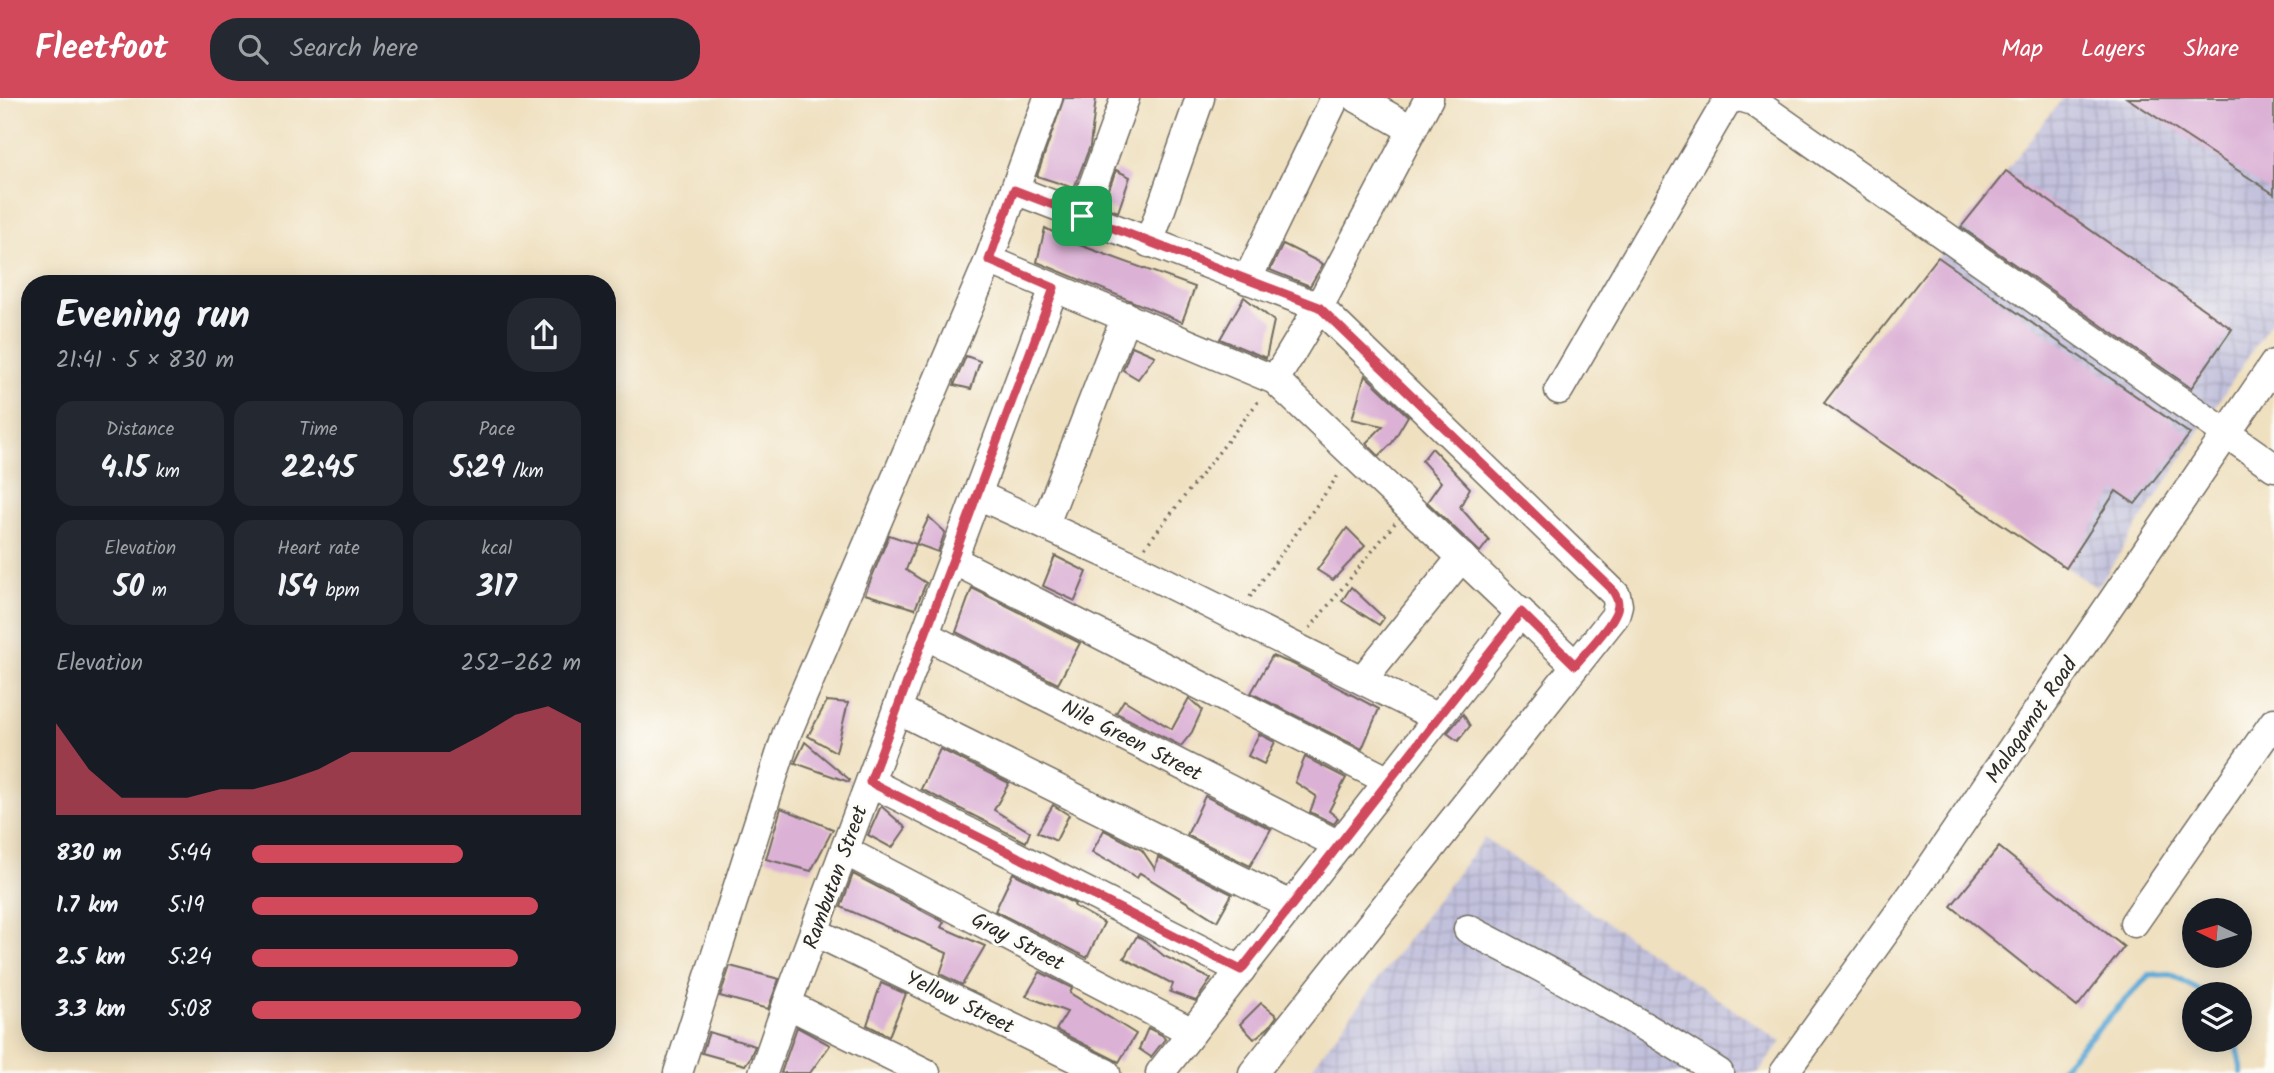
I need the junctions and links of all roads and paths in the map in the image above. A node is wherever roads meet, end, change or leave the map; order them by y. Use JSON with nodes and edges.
{"nodes":[{"id":1,"x":1048,"y":98,"type":"edge"},
{"id":2,"x":1125,"y":98,"type":"edge"},
{"id":3,"x":1200,"y":98,"type":"edge"},
{"id":4,"x":1335,"y":98,"type":"edge"},
{"id":5,"x":1357,"y":98,"type":"edge"},
{"id":6,"x":1429,"y":98,"type":"edge"},
{"id":7,"x":1736,"y":98,"type":"edge"},
{"id":8,"x":1743,"y":98,"type":"edge"},
{"id":9,"x":1411,"y":129,"type":"junction"},
{"id":10,"x":1014,"y":190,"type":"junction"},
{"id":11,"x":1082,"y":216,"type":"junction"},
{"id":12,"x":1149,"y":243,"type":"junction"},
{"id":13,"x":989,"y":260,"type":"junction"},
{"id":14,"x":1247,"y":280,"type":"junction"},
{"id":15,"x":1054,"y":288,"type":"junction"},
{"id":16,"x":1319,"y":307,"type":"junction"},
{"id":17,"x":1126,"y":316,"type":"junction"},
{"id":18,"x":2274,"y":364,"type":"edge"},
{"id":19,"x":1275,"y":380,"type":"junction"},
{"id":20,"x":1559,"y":390,"type":"dead end"},
{"id":21,"x":2228,"y":433,"type":"junction"},
{"id":22,"x":1354,"y":455,"type":"junction"},
{"id":23,"x":2274,"y":467,"type":"edge"},
{"id":24,"x":978,"y":495,"type":"junction"},
{"id":25,"x":1408,"y":506,"type":"junction"},
{"id":26,"x":1045,"y":524,"type":"junction"},
{"id":27,"x":1462,"y":557,"type":"junction"},
{"id":28,"x":953,"y":560,"type":"junction"},
{"id":29,"x":1130,"y":565,"type":"junction"},
{"id":30,"x":1521,"y":612,"type":"junction"},
{"id":31,"x":1236,"y":617,"type":"junction"},
{"id":32,"x":925,"y":635,"type":"junction"},
{"id":33,"x":1295,"y":646,"type":"junction"},
{"id":34,"x":1575,"y":665,"type":"junction"},
{"id":35,"x":1362,"y":680,"type":"junction"},
{"id":36,"x":897,"y":709,"type":"junction"},
{"id":37,"x":1438,"y":718,"type":"junction"},
{"id":38,"x":2274,"y":722,"type":"edge"},
{"id":39,"x":1389,"y":781,"type":"junction"},
{"id":40,"x":870,"y":782,"type":"junction"},
{"id":41,"x":1339,"y":845,"type":"junction"},
{"id":42,"x":845,"y":851,"type":"junction"},
{"id":43,"x":1291,"y":905,"type":"junction"},
{"id":44,"x":2134,"y":923,"type":"dead end"},
{"id":45,"x":1468,"y":929,"type":"dead end"},
{"id":46,"x":815,"y":932,"type":"junction"},
{"id":47,"x":1241,"y":970,"type":"junction"},
{"id":48,"x":787,"y":1004,"type":"junction"},
{"id":49,"x":1192,"y":1032,"type":"junction"},
{"id":50,"x":678,"y":1073,"type":"edge"},
{"id":51,"x":763,"y":1073,"type":"edge"},
{"id":52,"x":926,"y":1073,"type":"edge"},
{"id":53,"x":1106,"y":1073,"type":"edge"},
{"id":54,"x":1160,"y":1073,"type":"edge"},
{"id":55,"x":1253,"y":1073,"type":"edge"},
{"id":56,"x":1719,"y":1073,"type":"edge"},
{"id":57,"x":1784,"y":1073,"type":"edge"}],
"edges":[{"from":1,"to":10,"type":"street"},
{"from":2,"to":11,"type":"street"},
{"from":3,"to":12,"type":"street"},
{"from":4,"to":14,"type":"street"},
{"from":5,"to":9,"type":"street"},
{"from":6,"to":9,"type":"street"},
{"from":7,"to":20,"type":"street"},
{"from":8,"to":21,"type":"street"},
{"from":9,"to":16,"type":"street"},
{"from":10,"to":11,"type":"street"},
{"from":10,"to":13,"type":"street"},
{"from":11,"to":12,"type":"street"},
{"from":12,"to":14,"type":"street"},
{"from":13,"to":15,"type":"street"},
{"from":13,"to":50,"type":"street"},
{"from":14,"to":16,"type":"street"},
{"from":15,"to":17,"type":"street"},
{"from":15,"to":24,"type":"street","name":"Rambutan Street"},
{"from":16,"to":19,"type":"street"},
{"from":16,"to":34,"type":"street"},
{"from":17,"to":19,"type":"street"},
{"from":17,"to":26,"type":"street"},
{"from":18,"to":21,"type":"street","name":"Malagamot Road"},
{"from":19,"to":22,"type":"street"},
{"from":19,"to":29,"type":"path"},
{"from":21,"to":23,"type":"street"},
{"from":21,"to":57,"type":"street","name":"Malagamot Road"},
{"from":22,"to":25,"type":"street"},
{"from":22,"to":31,"type":"path"},
{"from":24,"to":26,"type":"street"},
{"from":24,"to":28,"type":"street","name":"Rambutan Street"},
{"from":25,"to":27,"type":"street"},
{"from":25,"to":33,"type":"path"},
{"from":26,"to":29,"type":"street"},
{"from":27,"to":30,"type":"street"},
{"from":27,"to":35,"type":"street"},
{"from":28,"to":32,"type":"street","name":"Rambutan Street"},
{"from":28,"to":39,"type":"street"},
{"from":29,"to":31,"type":"street"},
{"from":30,"to":34,"type":"street"},
{"from":30,"to":37,"type":"street"},
{"from":31,"to":33,"type":"street"},
{"from":32,"to":36,"type":"street","name":"Rambutan Street"},
{"from":32,"to":41,"type":"street","name":"Nile Green Street"},
{"from":33,"to":35,"type":"street"},
{"from":34,"to":55,"type":"street"},
{"from":35,"to":37,"type":"street"},
{"from":36,"to":40,"type":"street","name":"Rambutan Street"},
{"from":36,"to":43,"type":"street"},
{"from":37,"to":39,"type":"street"},
{"from":38,"to":44,"type":"street"},
{"from":39,"to":41,"type":"street"},
{"from":40,"to":42,"type":"street","name":"Rambutan Street"},
{"from":40,"to":47,"type":"street"},
{"from":41,"to":43,"type":"street"},
{"from":42,"to":46,"type":"street","name":"Rambutan Street"},
{"from":42,"to":49,"type":"street","name":"Gray Street"},
{"from":43,"to":47,"type":"street"},
{"from":45,"to":56,"type":"street"},
{"from":46,"to":48,"type":"street","name":"Rambutan Street"},
{"from":46,"to":53,"type":"street","name":"Yellow Street"},
{"from":47,"to":49,"type":"street"},
{"from":48,"to":51,"type":"street","name":"Rambutan Street"},
{"from":48,"to":52,"type":"street"},
{"from":49,"to":54,"type":"street"}]}
